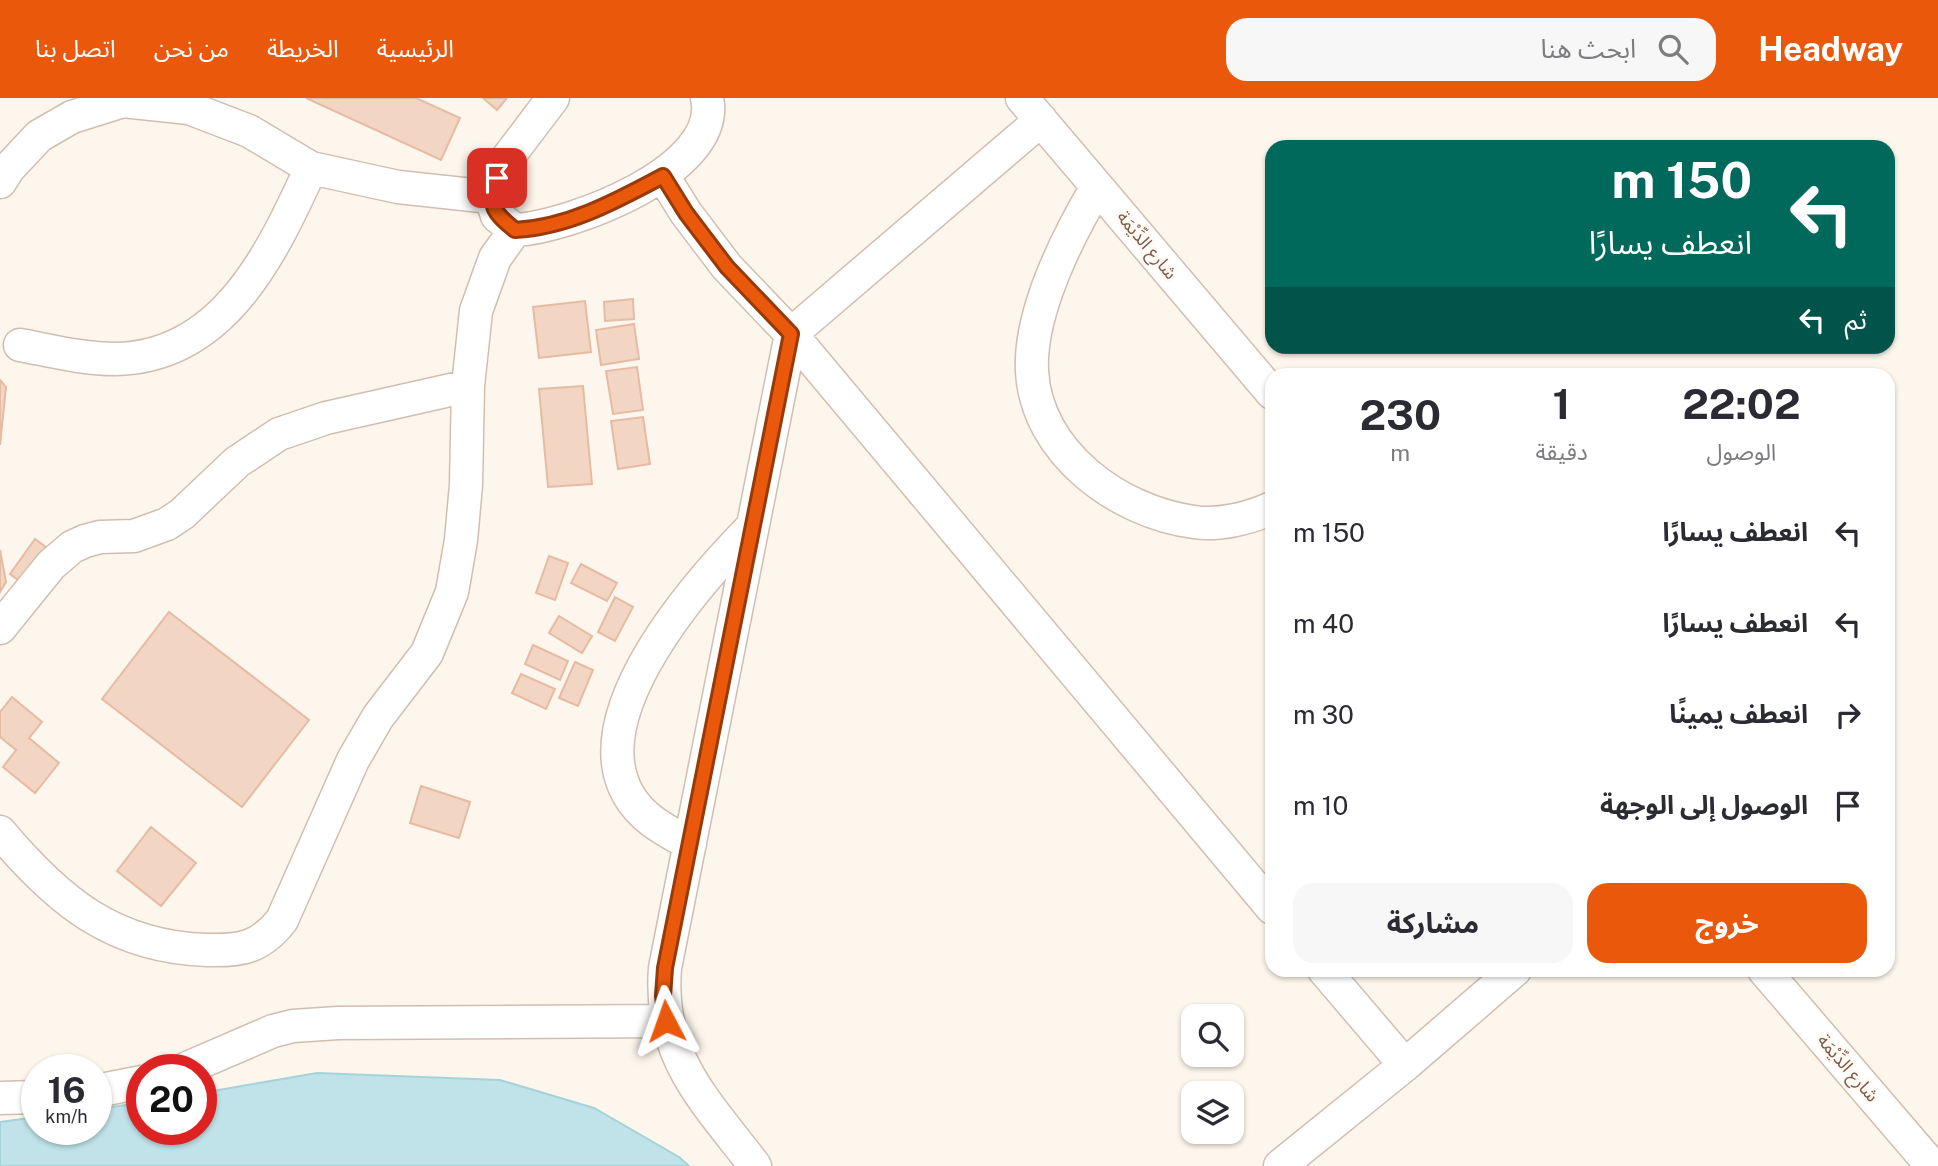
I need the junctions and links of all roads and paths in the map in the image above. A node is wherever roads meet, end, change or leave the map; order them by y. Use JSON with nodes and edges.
{"nodes":[{"id":1,"x":553,"y":98,"type":"edge"},
{"id":2,"x":713,"y":101,"type":"edge"},
{"id":3,"x":1031,"y":109,"type":"edge"},
{"id":4,"x":311,"y":168,"type":"junction"},
{"id":5,"x":663,"y":176,"type":"junction"},
{"id":6,"x":0,"y":182,"type":"edge"},
{"id":7,"x":1097,"y":187,"type":"junction"},
{"id":8,"x":491,"y":197,"type":"junction"},
{"id":9,"x":515,"y":230,"type":"junction"},
{"id":10,"x":791,"y":334,"type":"junction"},
{"id":11,"x":20,"y":345,"type":"dead end"},
{"id":12,"x":1265,"y":385,"type":"edge"},
{"id":13,"x":468,"y":386,"type":"junction"},
{"id":14,"x":1265,"y":510,"type":"edge"},
{"id":15,"x":752,"y":527,"type":"junction"},
{"id":16,"x":0,"y":628,"type":"edge"},
{"id":17,"x":0,"y":832,"type":"edge"},
{"id":18,"x":690,"y":844,"type":"junction"},
{"id":19,"x":1265,"y":900,"type":"edge"},
{"id":20,"x":1330,"y":977,"type":"edge"},
{"id":21,"x":1507,"y":977,"type":"edge"},
{"id":22,"x":1770,"y":977,"type":"edge"},
{"id":23,"x":666,"y":1021,"type":"junction"},
{"id":24,"x":217,"y":1055,"type":"edge"},
{"id":25,"x":1405,"y":1065,"type":"junction"},
{"id":26,"x":21,"y":1097,"type":"edge"},
{"id":27,"x":0,"y":1098,"type":"edge"},
{"id":28,"x":755,"y":1166,"type":"edge"},
{"id":29,"x":1280,"y":1166,"type":"edge"},
{"id":30,"x":1932,"y":1166,"type":"edge"}],
"edges":[{"from":1,"to":8,"type":"lane"},
{"from":2,"to":5,"type":"lane"},
{"from":3,"to":7,"type":"lane","name":"شارع الدِّيْمَة"},
{"from":3,"to":10,"type":"lane"},
{"from":4,"to":6,"type":"lane"},
{"from":4,"to":8,"type":"lane"},
{"from":4,"to":11,"type":"lane"},
{"from":5,"to":9,"type":"lane"},
{"from":5,"to":10,"type":"lane"},
{"from":7,"to":12,"type":"lane","name":"شارع الدِّيْمَة"},
{"from":7,"to":14,"type":"lane"},
{"from":8,"to":9,"type":"lane"},
{"from":9,"to":13,"type":"lane"},
{"from":10,"to":15,"type":"lane"},
{"from":10,"to":19,"type":"lane"},
{"from":13,"to":16,"type":"lane"},
{"from":13,"to":17,"type":"lane"},
{"from":15,"to":18,"type":"lane"},
{"from":15,"to":18,"type":"lane"},
{"from":18,"to":23,"type":"lane"},
{"from":20,"to":25,"type":"lane"},
{"from":21,"to":25,"type":"lane"},
{"from":22,"to":30,"type":"lane","name":"شارع الدِّيْمَة"},
{"from":23,"to":24,"type":"lane"},
{"from":23,"to":28,"type":"lane"},
{"from":25,"to":29,"type":"lane"},
{"from":26,"to":27,"type":"lane"}]}
